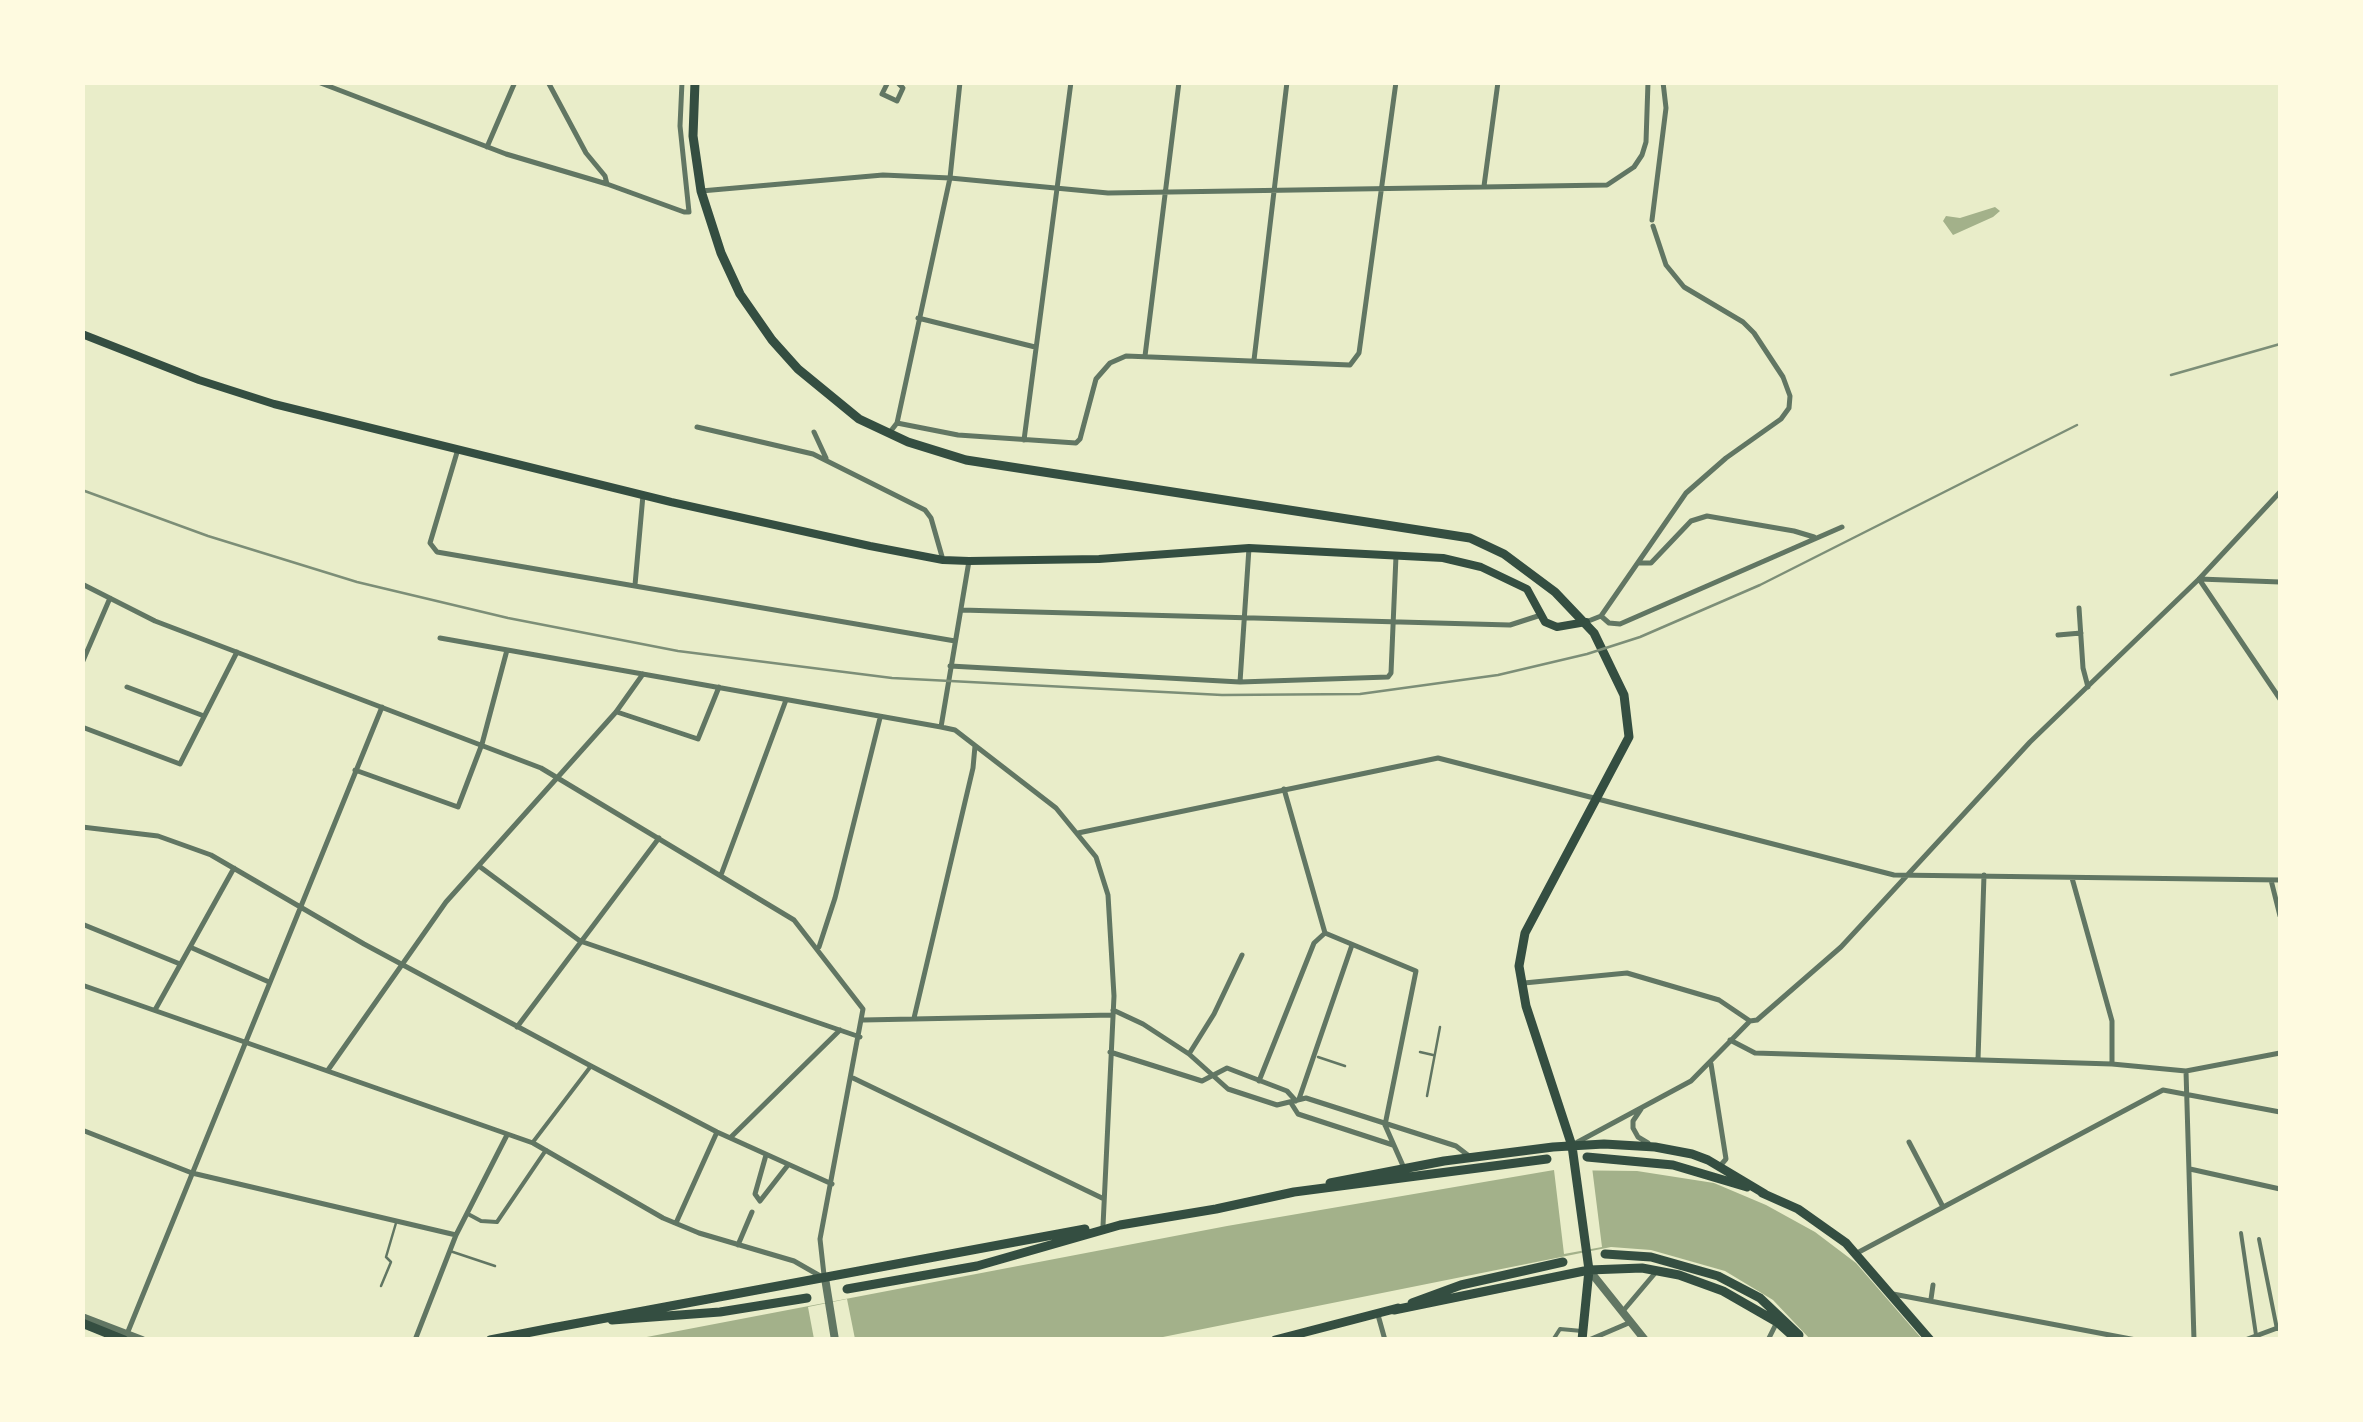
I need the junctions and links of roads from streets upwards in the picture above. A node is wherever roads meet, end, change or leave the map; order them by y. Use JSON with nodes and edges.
{"nodes":[{"id":1,"x":318,"y":82,"type":"edge"},
{"id":2,"x":514,"y":82,"type":"edge"},
{"id":3,"x":548,"y":82,"type":"edge"},
{"id":4,"x":682,"y":82,"type":"edge"},
{"id":5,"x":695,"y":82,"type":"edge"},
{"id":6,"x":960,"y":82,"type":"edge"},
{"id":7,"x":1071,"y":82,"type":"edge"},
{"id":8,"x":1179,"y":82,"type":"edge"},
{"id":9,"x":1288,"y":82,"type":"edge"},
{"id":10,"x":1396,"y":82,"type":"edge"},
{"id":11,"x":1498,"y":82,"type":"edge"},
{"id":12,"x":1648,"y":82,"type":"edge"},
{"id":13,"x":1663,"y":82,"type":"edge"},
{"id":14,"x":487,"y":147,"type":"junction"},
{"id":15,"x":950,"y":178,"type":"junction"},
{"id":16,"x":607,"y":184,"type":"junction"},
{"id":17,"x":1484,"y":186,"type":"junction"},
{"id":18,"x":1058,"y":189,"type":"junction"},
{"id":19,"x":1273,"y":189,"type":"junction"},
{"id":20,"x":1382,"y":189,"type":"junction"},
{"id":21,"x":701,"y":191,"type":"junction"},
{"id":22,"x":1163,"y":193,"type":"junction"},
{"id":23,"x":918,"y":318,"type":"junction"},
{"id":24,"x":82,"y":334,"type":"edge"},
{"id":25,"x":1035,"y":347,"type":"junction"},
{"id":26,"x":1145,"y":356,"type":"junction"},
{"id":27,"x":1254,"y":360,"type":"junction"},
{"id":28,"x":897,"y":423,"type":"junction"},
{"id":29,"x":696,"y":427,"type":"dead end"},
{"id":30,"x":814,"y":432,"type":"dead end"},
{"id":31,"x":888,"y":434,"type":"junction"},
{"id":32,"x":1024,"y":440,"type":"junction"},
{"id":33,"x":458,"y":449,"type":"junction"},
{"id":34,"x":828,"y":461,"type":"junction"},
{"id":35,"x":2280,"y":492,"type":"edge"},
{"id":36,"x":643,"y":495,"type":"junction"},
{"id":37,"x":1842,"y":527,"type":"dead end"},
{"id":38,"x":1816,"y":538,"type":"junction"},
{"id":39,"x":1249,"y":548,"type":"junction"},
{"id":40,"x":1396,"y":556,"type":"junction"},
{"id":41,"x":943,"y":560,"type":"junction"},
{"id":42,"x":969,"y":561,"type":"junction"},
{"id":43,"x":1639,"y":563,"type":"junction"},
{"id":44,"x":2199,"y":579,"type":"junction"},
{"id":45,"x":2280,"y":582,"type":"edge"},
{"id":46,"x":82,"y":584,"type":"edge"},
{"id":47,"x":636,"y":585,"type":"junction"},
{"id":48,"x":110,"y":598,"type":"junction"},
{"id":49,"x":2079,"y":608,"type":"dead end"},
{"id":50,"x":961,"y":610,"type":"junction"},
{"id":51,"x":1540,"y":615,"type":"junction"},
{"id":52,"x":1601,"y":616,"type":"junction"},
{"id":53,"x":1243,"y":617,"type":"junction"},
{"id":54,"x":1394,"y":621,"type":"junction"},
{"id":55,"x":1586,"y":622,"type":"junction"},
{"id":56,"x":2081,"y":633,"type":"junction"},
{"id":57,"x":2058,"y":635,"type":"dead end"},
{"id":58,"x":440,"y":638,"type":"dead end"},
{"id":59,"x":955,"y":641,"type":"junction"},
{"id":60,"x":507,"y":650,"type":"junction"},
{"id":61,"x":237,"y":652,"type":"junction"},
{"id":62,"x":82,"y":663,"type":"edge"},
{"id":63,"x":950,"y":666,"type":"junction"},
{"id":64,"x":644,"y":674,"type":"junction"},
{"id":65,"x":1240,"y":682,"type":"junction"},
{"id":66,"x":719,"y":687,"type":"junction"},
{"id":67,"x":2088,"y":687,"type":"junction"},
{"id":68,"x":127,"y":688,"type":"dead end"},
{"id":69,"x":2280,"y":699,"type":"edge"},
{"id":70,"x":786,"y":700,"type":"junction"},
{"id":71,"x":382,"y":706,"type":"junction"},
{"id":72,"x":616,"y":712,"type":"junction"},
{"id":73,"x":204,"y":716,"type":"junction"},
{"id":74,"x":880,"y":718,"type":"junction"},
{"id":75,"x":82,"y":727,"type":"edge"},
{"id":76,"x":941,"y":727,"type":"junction"},
{"id":77,"x":482,"y":744,"type":"junction"},
{"id":78,"x":975,"y":746,"type":"junction"},
{"id":79,"x":356,"y":770,"type":"junction"},
{"id":80,"x":558,"y":778,"type":"junction"},
{"id":81,"x":1284,"y":789,"type":"junction"},
{"id":82,"x":1597,"y":800,"type":"junction"},
{"id":83,"x":82,"y":826,"type":"edge"},
{"id":84,"x":1078,"y":833,"type":"junction"},
{"id":85,"x":660,"y":838,"type":"junction"},
{"id":86,"x":479,"y":866,"type":"junction"},
{"id":87,"x":234,"y":868,"type":"junction"},
{"id":88,"x":1984,"y":875,"type":"junction"},
{"id":89,"x":721,"y":876,"type":"junction"},
{"id":90,"x":1905,"y":876,"type":"junction"},
{"id":91,"x":2072,"y":878,"type":"junction"},
{"id":92,"x":2271,"y":880,"type":"junction"},
{"id":93,"x":2280,"y":880,"type":"edge"},
{"id":94,"x":301,"y":909,"type":"junction"},
{"id":95,"x":2280,"y":916,"type":"edge"},
{"id":96,"x":82,"y":924,"type":"edge"},
{"id":97,"x":1324,"y":933,"type":"junction"},
{"id":98,"x":580,"y":941,"type":"junction"},
{"id":99,"x":1352,"y":945,"type":"junction"},
{"id":100,"x":190,"y":946,"type":"junction"},
{"id":101,"x":818,"y":948,"type":"junction"},
{"id":102,"x":1242,"y":956,"type":"dead end"},
{"id":103,"x":180,"y":964,"type":"junction"},
{"id":104,"x":402,"y":965,"type":"junction"},
{"id":105,"x":270,"y":982,"type":"junction"},
{"id":106,"x":1520,"y":983,"type":"junction"},
{"id":107,"x":82,"y":985,"type":"edge"},
{"id":108,"x":155,"y":1010,"type":"junction"},
{"id":109,"x":1113,"y":1012,"type":"junction"},
{"id":110,"x":914,"y":1018,"type":"junction"},
{"id":111,"x":864,"y":1020,"type":"junction"},
{"id":112,"x":1750,"y":1021,"type":"junction"},
{"id":113,"x":517,"y":1027,"type":"junction"},
{"id":114,"x":840,"y":1030,"type":"junction"},
{"id":115,"x":860,"y":1036,"type":"junction"},
{"id":116,"x":1730,"y":1040,"type":"junction"},
{"id":117,"x":244,"y":1044,"type":"junction"},
{"id":118,"x":1110,"y":1052,"type":"junction"},
{"id":119,"x":2280,"y":1052,"type":"edge"},
{"id":120,"x":1189,"y":1054,"type":"junction"},
{"id":121,"x":1978,"y":1060,"type":"junction"},
{"id":122,"x":1712,"y":1064,"type":"junction"},
{"id":123,"x":2112,"y":1064,"type":"junction"},
{"id":124,"x":591,"y":1066,"type":"junction"},
{"id":125,"x":328,"y":1070,"type":"junction"},
{"id":126,"x":2186,"y":1070,"type":"junction"},
{"id":127,"x":1215,"y":1075,"type":"junction"},
{"id":128,"x":853,"y":1078,"type":"junction"},
{"id":129,"x":1259,"y":1081,"type":"junction"},
{"id":130,"x":2185,"y":1092,"type":"junction"},
{"id":131,"x":1295,"y":1101,"type":"junction"},
{"id":132,"x":1643,"y":1107,"type":"junction"},
{"id":133,"x":2280,"y":1112,"type":"edge"},
{"id":134,"x":1384,"y":1125,"type":"junction"},
{"id":135,"x":82,"y":1130,"type":"edge"},
{"id":136,"x":717,"y":1132,"type":"junction"},
{"id":137,"x":507,"y":1135,"type":"junction"},
{"id":138,"x":730,"y":1138,"type":"junction"},
{"id":139,"x":1908,"y":1142,"type":"dead end"},
{"id":140,"x":533,"y":1143,"type":"junction"},
{"id":141,"x":1393,"y":1145,"type":"junction"},
{"id":142,"x":1572,"y":1146,"type":"junction"},
{"id":143,"x":1655,"y":1148,"type":"junction"},
{"id":144,"x":546,"y":1150,"type":"junction"},
{"id":145,"x":766,"y":1155,"type":"junction"},
{"id":146,"x":1587,"y":1157,"type":"dead end"},
{"id":147,"x":1472,"y":1159,"type":"junction"},
{"id":148,"x":1547,"y":1159,"type":"dead end"},
{"id":149,"x":788,"y":1165,"type":"junction"},
{"id":150,"x":1720,"y":1166,"type":"junction"},
{"id":151,"x":1404,"y":1168,"type":"junction"},
{"id":152,"x":2190,"y":1168,"type":"junction"},
{"id":153,"x":192,"y":1173,"type":"junction"},
{"id":154,"x":832,"y":1184,"type":"junction"},
{"id":155,"x":2280,"y":1189,"type":"edge"},
{"id":156,"x":1294,"y":1192,"type":"junction"},
{"id":157,"x":1765,"y":1194,"type":"junction"},
{"id":158,"x":1102,"y":1198,"type":"junction"},
{"id":159,"x":1942,"y":1205,"type":"junction"},
{"id":160,"x":752,"y":1212,"type":"dead end"},
{"id":161,"x":468,"y":1214,"type":"junction"},
{"id":162,"x":676,"y":1223,"type":"junction"},
{"id":163,"x":1120,"y":1224,"type":"junction"},
{"id":164,"x":1103,"y":1226,"type":"junction"},
{"id":165,"x":2241,"y":1234,"type":"dead end"},
{"id":166,"x":456,"y":1235,"type":"junction"},
{"id":167,"x":2259,"y":1239,"type":"dead end"},
{"id":168,"x":738,"y":1245,"type":"junction"},
{"id":169,"x":1856,"y":1252,"type":"junction"},
{"id":170,"x":1604,"y":1254,"type":"dead end"},
{"id":171,"x":1586,"y":1260,"type":"junction"},
{"id":172,"x":1564,"y":1262,"type":"dead end"},
{"id":173,"x":1657,"y":1270,"type":"junction"},
{"id":174,"x":825,"y":1278,"type":"junction"},
{"id":175,"x":1933,"y":1285,"type":"dead end"},
{"id":176,"x":847,"y":1289,"type":"dead end"},
{"id":177,"x":1893,"y":1294,"type":"junction"},
{"id":178,"x":807,"y":1298,"type":"dead end"},
{"id":179,"x":1931,"y":1299,"type":"junction"},
{"id":180,"x":1394,"y":1310,"type":"junction"},
{"id":181,"x":1623,"y":1311,"type":"junction"},
{"id":182,"x":1378,"y":1315,"type":"junction"},
{"id":183,"x":82,"y":1320,"type":"edge"},
{"id":184,"x":1631,"y":1322,"type":"junction"},
{"id":185,"x":1777,"y":1322,"type":"junction"},
{"id":186,"x":552,"y":1328,"type":"junction"},
{"id":187,"x":2278,"y":1328,"type":"edge"},
{"id":188,"x":2256,"y":1335,"type":"junction"},
{"id":189,"x":126,"y":1336,"type":"edge"},
{"id":190,"x":1584,"y":1337,"type":"edge"},
{"id":191,"x":490,"y":1339,"type":"edge"},
{"id":192,"x":142,"y":1340,"type":"edge"},
{"id":193,"x":414,"y":1340,"type":"edge"},
{"id":194,"x":835,"y":1340,"type":"edge"},
{"id":195,"x":1275,"y":1340,"type":"edge"},
{"id":196,"x":1385,"y":1340,"type":"edge"},
{"id":197,"x":1554,"y":1340,"type":"edge"},
{"id":198,"x":1644,"y":1340,"type":"edge"},
{"id":199,"x":1768,"y":1340,"type":"edge"},
{"id":200,"x":1800,"y":1340,"type":"edge"},
{"id":201,"x":1930,"y":1340,"type":"edge"},
{"id":202,"x":2136,"y":1340,"type":"edge"},
{"id":203,"x":2194,"y":1340,"type":"edge"},
{"id":204,"x":2246,"y":1340,"type":"edge"}],
"edges":[{"from":1,"to":14,"type":"street"},
{"from":2,"to":14,"type":"street"},
{"from":3,"to":16,"type":"street"},
{"from":4,"to":16,"type":"street"},
{"from":5,"to":21,"type":"main road"},
{"from":6,"to":15,"type":"street"},
{"from":7,"to":18,"type":"street"},
{"from":8,"to":22,"type":"street"},
{"from":9,"to":19,"type":"street"},
{"from":10,"to":20,"type":"street"},
{"from":11,"to":17,"type":"street"},
{"from":12,"to":17,"type":"street"},
{"from":13,"to":43,"type":"street"},
{"from":14,"to":16,"type":"street"},
{"from":15,"to":18,"type":"street"},
{"from":15,"to":21,"type":"street"},
{"from":15,"to":23,"type":"street"},
{"from":17,"to":20,"type":"street"},
{"from":18,"to":22,"type":"street"},
{"from":18,"to":25,"type":"street"},
{"from":19,"to":20,"type":"street"},
{"from":19,"to":22,"type":"street"},
{"from":19,"to":27,"type":"street"},
{"from":20,"to":27,"type":"street"},
{"from":21,"to":31,"type":"main road"},
{"from":22,"to":26,"type":"street"},
{"from":23,"to":25,"type":"street"},
{"from":23,"to":28,"type":"street"},
{"from":24,"to":33,"type":"main road"},
{"from":25,"to":32,"type":"street"},
{"from":26,"to":27,"type":"street"},
{"from":26,"to":32,"type":"street"},
{"from":28,"to":31,"type":"street"},
{"from":28,"to":32,"type":"street"},
{"from":29,"to":34,"type":"street"},
{"from":30,"to":34,"type":"street"},
{"from":31,"to":55,"type":"main road"},
{"from":33,"to":36,"type":"main road"},
{"from":33,"to":47,"type":"street"},
{"from":34,"to":41,"type":"street"},
{"from":35,"to":44,"type":"street"},
{"from":36,"to":41,"type":"main road"},
{"from":36,"to":47,"type":"street"},
{"from":37,"to":38,"type":"street"},
{"from":38,"to":43,"type":"street"},
{"from":38,"to":52,"type":"street"},
{"from":39,"to":40,"type":"main road"},
{"from":39,"to":42,"type":"main road"},
{"from":39,"to":53,"type":"street"},
{"from":40,"to":51,"type":"main road"},
{"from":40,"to":54,"type":"street"},
{"from":41,"to":42,"type":"main road"},
{"from":42,"to":50,"type":"street"},
{"from":43,"to":52,"type":"street"},
{"from":44,"to":45,"type":"street"},
{"from":44,"to":67,"type":"street"},
{"from":44,"to":69,"type":"street"},
{"from":46,"to":48,"type":"street"},
{"from":47,"to":59,"type":"street"},
{"from":48,"to":61,"type":"street"},
{"from":48,"to":62,"type":"street"},
{"from":49,"to":56,"type":"street"},
{"from":50,"to":53,"type":"street"},
{"from":50,"to":59,"type":"street"},
{"from":51,"to":54,"type":"street"},
{"from":51,"to":55,"type":"main road"},
{"from":52,"to":55,"type":"street"},
{"from":53,"to":54,"type":"street"},
{"from":53,"to":65,"type":"street"},
{"from":54,"to":65,"type":"street"},
{"from":55,"to":82,"type":"main road"},
{"from":56,"to":57,"type":"street"},
{"from":56,"to":67,"type":"street"},
{"from":58,"to":60,"type":"street"},
{"from":59,"to":63,"type":"street"},
{"from":60,"to":64,"type":"street"},
{"from":60,"to":77,"type":"street"},
{"from":61,"to":71,"type":"street"},
{"from":61,"to":73,"type":"street"},
{"from":63,"to":65,"type":"street"},
{"from":63,"to":76,"type":"street"},
{"from":64,"to":66,"type":"street"},
{"from":64,"to":72,"type":"street"},
{"from":66,"to":70,"type":"street"},
{"from":66,"to":72,"type":"street"},
{"from":67,"to":90,"type":"street"},
{"from":68,"to":73,"type":"street"},
{"from":70,"to":74,"type":"street"},
{"from":70,"to":89,"type":"street"},
{"from":71,"to":77,"type":"street"},
{"from":71,"to":79,"type":"street"},
{"from":72,"to":80,"type":"street"},
{"from":73,"to":75,"type":"street"},
{"from":74,"to":76,"type":"street"},
{"from":74,"to":101,"type":"street"},
{"from":76,"to":78,"type":"street"},
{"from":77,"to":79,"type":"street"},
{"from":77,"to":80,"type":"street"},
{"from":78,"to":84,"type":"street"},
{"from":78,"to":110,"type":"street"},
{"from":79,"to":94,"type":"street"},
{"from":80,"to":85,"type":"street"},
{"from":80,"to":86,"type":"street"},
{"from":81,"to":82,"type":"street"},
{"from":81,"to":84,"type":"street"},
{"from":81,"to":97,"type":"street"},
{"from":82,"to":90,"type":"street"},
{"from":82,"to":106,"type":"main road"},
{"from":83,"to":87,"type":"street"},
{"from":84,"to":109,"type":"street"},
{"from":85,"to":89,"type":"street"},
{"from":85,"to":98,"type":"street"},
{"from":86,"to":98,"type":"street"},
{"from":86,"to":104,"type":"street"},
{"from":87,"to":94,"type":"street"},
{"from":87,"to":100,"type":"street"},
{"from":88,"to":90,"type":"street"},
{"from":88,"to":91,"type":"street"},
{"from":88,"to":121,"type":"street"},
{"from":89,"to":101,"type":"street"},
{"from":90,"to":112,"type":"street"},
{"from":91,"to":92,"type":"street"},
{"from":91,"to":123,"type":"street"},
{"from":92,"to":93,"type":"street"},
{"from":92,"to":95,"type":"street"},
{"from":94,"to":104,"type":"street"},
{"from":94,"to":105,"type":"street"},
{"from":96,"to":103,"type":"street"},
{"from":97,"to":99,"type":"street"},
{"from":97,"to":129,"type":"street"},
{"from":98,"to":113,"type":"street"},
{"from":98,"to":114,"type":"street"},
{"from":99,"to":131,"type":"street"},
{"from":99,"to":134,"type":"street"},
{"from":100,"to":103,"type":"street"},
{"from":100,"to":105,"type":"street"},
{"from":101,"to":111,"type":"street"},
{"from":102,"to":120,"type":"street"},
{"from":103,"to":108,"type":"street"},
{"from":104,"to":113,"type":"street"},
{"from":104,"to":125,"type":"street"},
{"from":105,"to":117,"type":"street"},
{"from":106,"to":112,"type":"street"},
{"from":106,"to":142,"type":"main road"},
{"from":107,"to":108,"type":"street"},
{"from":108,"to":117,"type":"street"},
{"from":109,"to":110,"type":"street"},
{"from":109,"to":118,"type":"street"},
{"from":109,"to":120,"type":"street"},
{"from":110,"to":111,"type":"street"},
{"from":111,"to":115,"type":"street"},
{"from":112,"to":116,"type":"street"},
{"from":113,"to":124,"type":"street"},
{"from":114,"to":115,"type":"street"},
{"from":114,"to":138,"type":"street"},
{"from":115,"to":128,"type":"street"},
{"from":116,"to":121,"type":"street"},
{"from":116,"to":122,"type":"street"},
{"from":117,"to":125,"type":"street"},
{"from":117,"to":153,"type":"street"},
{"from":118,"to":127,"type":"street"},
{"from":118,"to":158,"type":"street"},
{"from":119,"to":126,"type":"street"},
{"from":120,"to":127,"type":"street"},
{"from":121,"to":123,"type":"street"},
{"from":122,"to":132,"type":"street"},
{"from":122,"to":150,"type":"street"},
{"from":123,"to":126,"type":"street"},
{"from":124,"to":136,"type":"street"},
{"from":124,"to":140,"type":"street"},
{"from":125,"to":137,"type":"street"},
{"from":126,"to":130,"type":"street"},
{"from":127,"to":129,"type":"street"},
{"from":127,"to":131,"type":"street"},
{"from":128,"to":154,"type":"street"},
{"from":128,"to":158,"type":"street"},
{"from":129,"to":131,"type":"street"},
{"from":130,"to":133,"type":"street"},
{"from":130,"to":152,"type":"street"},
{"from":130,"to":159,"type":"street"},
{"from":131,"to":134,"type":"street"},
{"from":131,"to":141,"type":"street"},
{"from":132,"to":142,"type":"street"},
{"from":132,"to":143,"type":"street"},
{"from":134,"to":141,"type":"street"},
{"from":134,"to":147,"type":"street"},
{"from":135,"to":153,"type":"street"},
{"from":136,"to":138,"type":"street"},
{"from":136,"to":162,"type":"street"},
{"from":137,"to":140,"type":"street"},
{"from":137,"to":161,"type":"street"},
{"from":138,"to":145,"type":"street"},
{"from":139,"to":159,"type":"street"},
{"from":140,"to":144,"type":"street"},
{"from":141,"to":151,"type":"street"},
{"from":142,"to":143,"type":"main road"},
{"from":142,"to":147,"type":"main road"},
{"from":142,"to":171,"type":"main road"},
{"from":143,"to":150,"type":"main road"},
{"from":144,"to":161,"type":"street"},
{"from":144,"to":162,"type":"street"},
{"from":145,"to":149,"type":"street"},
{"from":145,"to":149,"type":"street"},
{"from":146,"to":157,"type":"main road"},
{"from":147,"to":151,"type":"main road"},
{"from":148,"to":156,"type":"main road"},
{"from":149,"to":154,"type":"street"},
{"from":150,"to":157,"type":"main road"},
{"from":151,"to":156,"type":"main road"},
{"from":152,"to":155,"type":"street"},
{"from":152,"to":203,"type":"street"},
{"from":153,"to":166,"type":"street"},
{"from":153,"to":189,"type":"street"},
{"from":154,"to":174,"type":"street"},
{"from":156,"to":163,"type":"main road"},
{"from":157,"to":169,"type":"main road"},
{"from":158,"to":164,"type":"street"},
{"from":159,"to":169,"type":"street"},
{"from":160,"to":168,"type":"street"},
{"from":161,"to":166,"type":"street"},
{"from":162,"to":168,"type":"street"},
{"from":163,"to":164,"type":"main road"},
{"from":163,"to":176,"type":"main road"},
{"from":164,"to":174,"type":"main road"},
{"from":165,"to":188,"type":"street"},
{"from":166,"to":193,"type":"street"},
{"from":167,"to":187,"type":"street"},
{"from":168,"to":174,"type":"street"},
{"from":169,"to":177,"type":"main road"},
{"from":170,"to":200,"type":"main road"},
{"from":171,"to":173,"type":"main road"},
{"from":171,"to":180,"type":"main road"},
{"from":171,"to":181,"type":"street"},
{"from":171,"to":190,"type":"main road"},
{"from":172,"to":180,"type":"main road"},
{"from":173,"to":181,"type":"street"},
{"from":173,"to":185,"type":"main road"},
{"from":174,"to":186,"type":"main road"},
{"from":174,"to":194,"type":"street"},
{"from":175,"to":179,"type":"street"},
{"from":177,"to":179,"type":"street"},
{"from":177,"to":201,"type":"main road"},
{"from":178,"to":186,"type":"main road"},
{"from":179,"to":202,"type":"street"},
{"from":180,"to":182,"type":"main road"},
{"from":181,"to":184,"type":"street"},
{"from":182,"to":195,"type":"main road"},
{"from":182,"to":196,"type":"street"},
{"from":183,"to":189,"type":"main road"},
{"from":184,"to":190,"type":"street"},
{"from":184,"to":198,"type":"street"},
{"from":185,"to":199,"type":"street"},
{"from":185,"to":200,"type":"main road"},
{"from":186,"to":191,"type":"main road"},
{"from":187,"to":188,"type":"street"},
{"from":188,"to":204,"type":"street"},
{"from":189,"to":192,"type":"street"},
{"from":190,"to":197,"type":"street"}]}
